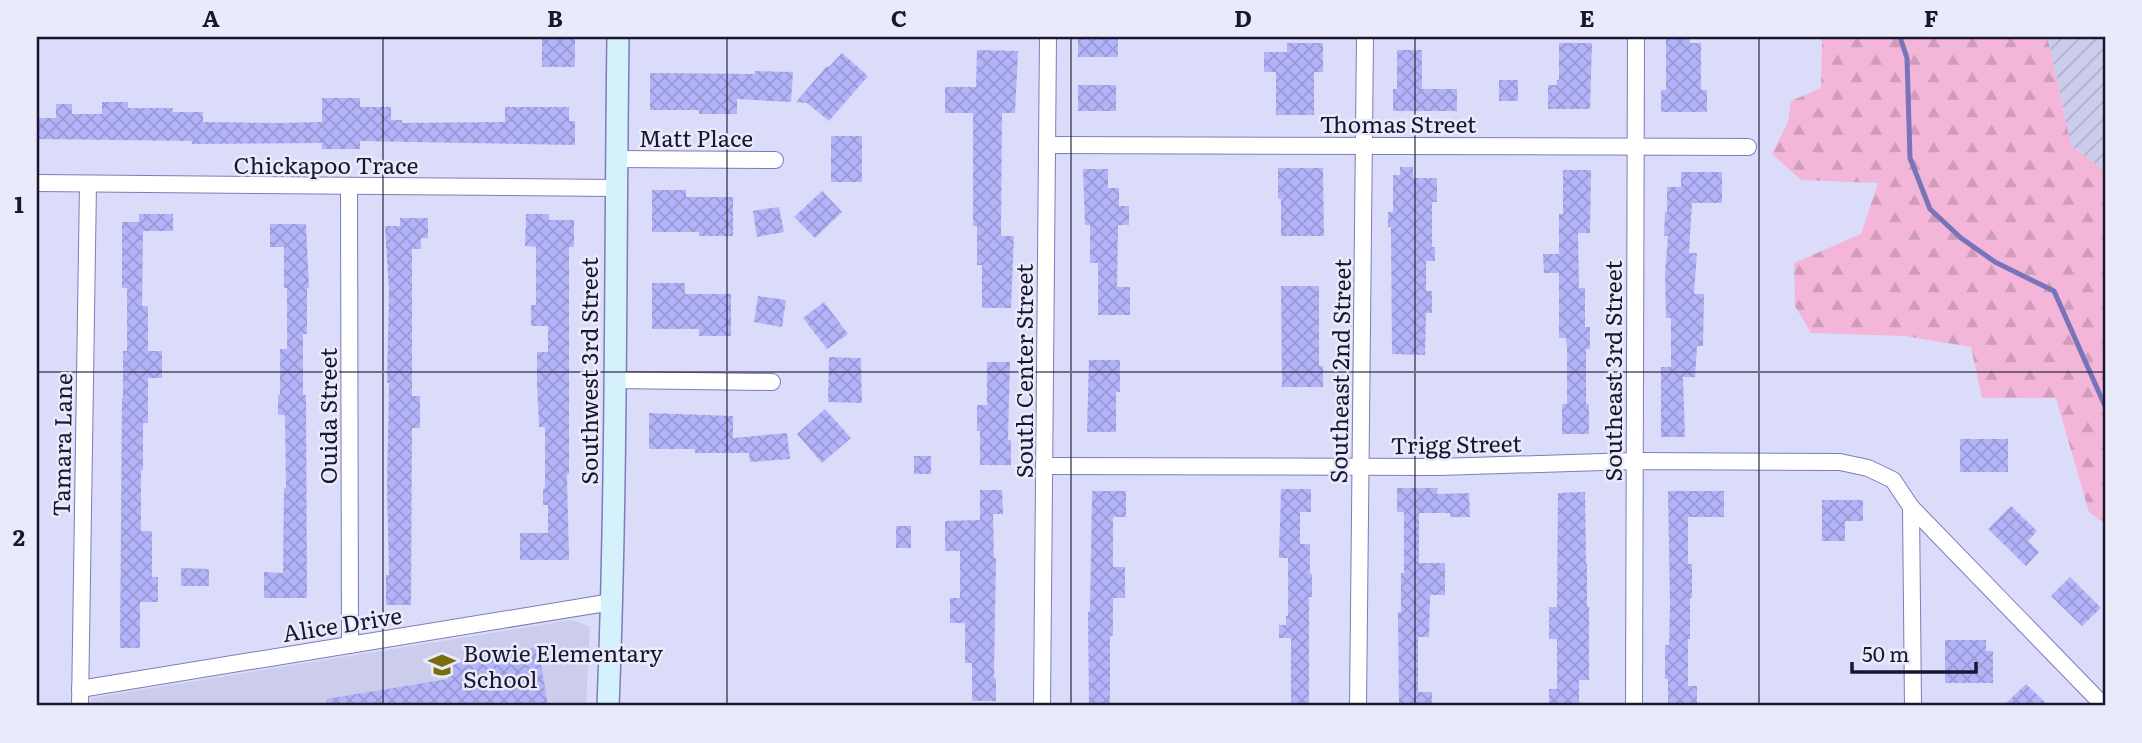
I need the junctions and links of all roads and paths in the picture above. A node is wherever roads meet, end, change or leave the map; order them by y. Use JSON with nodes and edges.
{"nodes":[{"id":1,"x":618,"y":37,"type":"edge"},
{"id":2,"x":1048,"y":37,"type":"edge"},
{"id":3,"x":1365,"y":37,"type":"edge"},
{"id":4,"x":1636,"y":37,"type":"edge"},
{"id":5,"x":1047,"y":145,"type":"junction"},
{"id":6,"x":1364,"y":146,"type":"junction"},
{"id":7,"x":1636,"y":147,"type":"junction"},
{"id":8,"x":1748,"y":147,"type":"dead end"},
{"id":9,"x":616,"y":159,"type":"junction"},
{"id":10,"x":775,"y":160,"type":"dead end"},
{"id":11,"x":37,"y":183,"type":"edge"},
{"id":12,"x":88,"y":184,"type":"junction"},
{"id":13,"x":349,"y":187,"type":"junction"},
{"id":14,"x":615,"y":188,"type":"junction"},
{"id":15,"x":615,"y":380,"type":"junction"},
{"id":16,"x":772,"y":382,"type":"dead end"},
{"id":17,"x":1635,"y":461,"type":"junction"},
{"id":18,"x":1044,"y":466,"type":"junction"},
{"id":19,"x":1361,"y":467,"type":"junction"},
{"id":20,"x":1911,"y":507,"type":"junction"},
{"id":21,"x":612,"y":601,"type":"junction"},
{"id":22,"x":350,"y":645,"type":"junction"},
{"id":23,"x":80,"y":689,"type":"junction"},
{"id":24,"x":80,"y":706,"type":"edge"},
{"id":25,"x":608,"y":706,"type":"edge"},
{"id":26,"x":1042,"y":706,"type":"edge"},
{"id":27,"x":1358,"y":706,"type":"edge"},
{"id":28,"x":1634,"y":706,"type":"edge"},
{"id":29,"x":1913,"y":706,"type":"edge"},
{"id":30,"x":2104,"y":706,"type":"edge"}],
"edges":[{"from":1,"to":9,"type":"street","name":"Southwest 3rd Street"},
{"from":2,"to":5,"type":"street","name":"South Center Street"},
{"from":3,"to":6,"type":"street","name":"Southeast 2nd Street"},
{"from":4,"to":7,"type":"street","name":"Southeast 3rd Street"},
{"from":5,"to":6,"type":"street","name":"Thomas Street"},
{"from":5,"to":18,"type":"street","name":"South Center Street"},
{"from":6,"to":7,"type":"street","name":"Thomas Street"},
{"from":6,"to":19,"type":"street","name":"Southeast 2nd Street"},
{"from":7,"to":8,"type":"street","name":"Thomas Street"},
{"from":7,"to":17,"type":"street","name":"Southeast 3rd Street"},
{"from":9,"to":10,"type":"street","name":"Matt Place"},
{"from":9,"to":14,"type":"street","name":"Southwest 3rd Street"},
{"from":11,"to":12,"type":"street","name":"Chickapoo Trace"},
{"from":12,"to":13,"type":"street","name":"Chickapoo Trace"},
{"from":12,"to":23,"type":"street","name":"Tamara Lane"},
{"from":13,"to":14,"type":"street","name":"Chickapoo Trace"},
{"from":13,"to":22,"type":"street","name":"Ouida Street"},
{"from":14,"to":15,"type":"street","name":"Southwest 3rd Street"},
{"from":15,"to":16,"type":"street"},
{"from":15,"to":21,"type":"street","name":"Southwest 3rd Street"},
{"from":17,"to":19,"type":"street","name":"Trigg Street"},
{"from":17,"to":20,"type":"street","name":"Trigg Street"},
{"from":17,"to":28,"type":"street","name":"Southeast 3rd Street"},
{"from":18,"to":19,"type":"street","name":"Trigg Street"},
{"from":18,"to":26,"type":"street","name":"South Center Street"},
{"from":19,"to":27,"type":"street","name":"Southeast 2nd Street"},
{"from":20,"to":29,"type":"street"},
{"from":20,"to":30,"type":"street"},
{"from":21,"to":22,"type":"street","name":"Alice Drive"},
{"from":21,"to":25,"type":"street","name":"Southwest 3rd Street"},
{"from":22,"to":23,"type":"street","name":"Alice Drive"},
{"from":23,"to":24,"type":"street","name":"Tamara Lane"}]}
